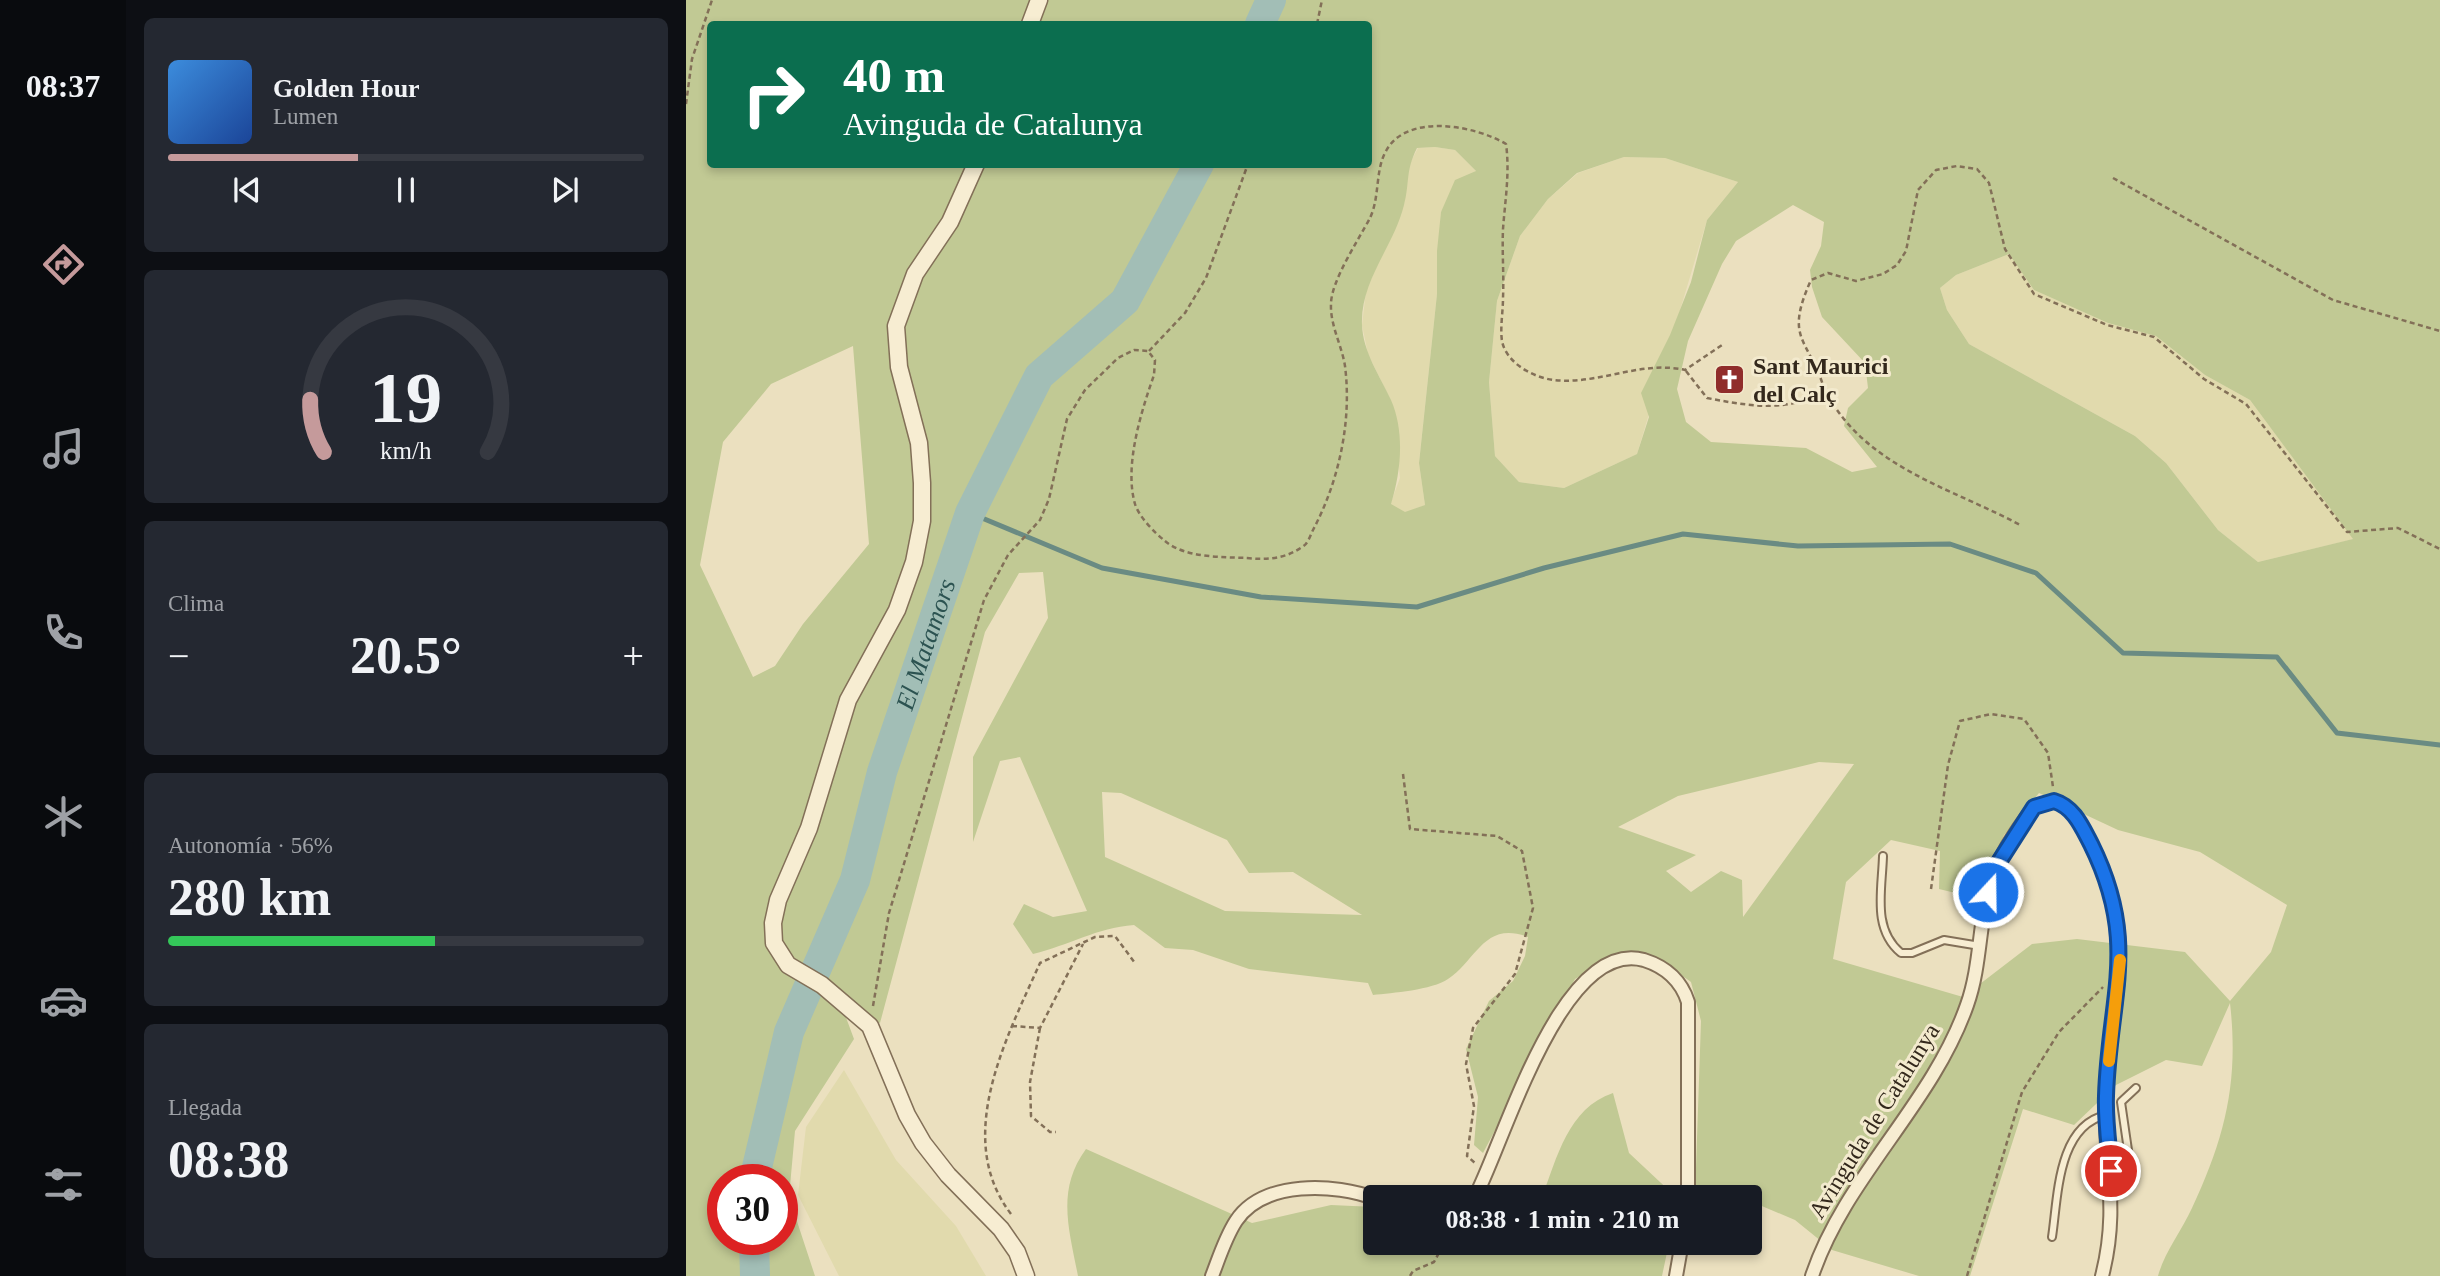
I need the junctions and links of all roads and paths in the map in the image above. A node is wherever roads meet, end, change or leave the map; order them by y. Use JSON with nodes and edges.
{"nodes":[{"id":1,"x":712,"y":0,"type":"edge"},
{"id":2,"x":1039,"y":0,"type":"edge"},
{"id":3,"x":1322,"y":0,"type":"edge"},
{"id":4,"x":1031,"y":21,"type":"edge"},
{"id":5,"x":1318,"y":21,"type":"edge"},
{"id":6,"x":686,"y":104,"type":"edge"},
{"id":7,"x":974,"y":168,"type":"edge"},
{"id":8,"x":1247,"y":168,"type":"edge"},
{"id":9,"x":2113,"y":178,"type":"dead end"},
{"id":10,"x":2440,"y":331,"type":"edge"},
{"id":11,"x":1722,"y":345,"type":"dead end"},
{"id":12,"x":1148,"y":351,"type":"junction"},
{"id":13,"x":1685,"y":370,"type":"junction"},
{"id":14,"x":1824,"y":388,"type":"junction"},
{"id":15,"x":2022,"y":526,"type":"dead end"},
{"id":16,"x":2440,"y":549,"type":"edge"},
{"id":17,"x":1403,"y":774,"type":"dead end"},
{"id":18,"x":2054,"y":801,"type":"junction"},
{"id":19,"x":1883,"y":856,"type":"dead end"},
{"id":20,"x":1931,"y":889,"type":"dead end"},
{"id":21,"x":1083,"y":942,"type":"junction"},
{"id":22,"x":1980,"y":946,"type":"junction"},
{"id":23,"x":1135,"y":963,"type":"dead end"},
{"id":24,"x":2120,"y":976,"type":"junction"},
{"id":25,"x":1012,"y":1026,"type":"junction"},
{"id":26,"x":870,"y":1027,"type":"junction"},
{"id":27,"x":1040,"y":1028,"type":"junction"},
{"id":28,"x":2136,"y":1088,"type":"dead end"},
{"id":29,"x":2105,"y":1115,"type":"junction"},
{"id":30,"x":1055,"y":1132,"type":"dead end"},
{"id":31,"x":2111,"y":1171,"type":"junction"},
{"id":32,"x":1486,"y":1172,"type":"junction"},
{"id":33,"x":1480,"y":1185,"type":"edge"},
{"id":34,"x":1688,"y":1185,"type":"edge"},
{"id":35,"x":1363,"y":1194,"type":"edge"},
{"id":36,"x":1012,"y":1215,"type":"dead end"},
{"id":37,"x":2052,"y":1237,"type":"dead end"},
{"id":38,"x":1438,"y":1255,"type":"edge"},
{"id":39,"x":1680,"y":1255,"type":"edge"},
{"id":40,"x":1026,"y":1276,"type":"edge"},
{"id":41,"x":1212,"y":1276,"type":"edge"},
{"id":42,"x":1410,"y":1276,"type":"edge"},
{"id":43,"x":1676,"y":1276,"type":"edge"},
{"id":44,"x":1812,"y":1276,"type":"edge"},
{"id":45,"x":1967,"y":1276,"type":"edge"},
{"id":46,"x":2102,"y":1276,"type":"edge"}],
"edges":[{"from":1,"to":6,"type":"path"},
{"from":2,"to":4,"type":"street"},
{"from":3,"to":5,"type":"path"},
{"from":7,"to":26,"type":"street"},
{"from":8,"to":12,"type":"path"},
{"from":9,"to":10,"type":"path"},
{"from":11,"to":13,"type":"path"},
{"from":12,"to":13,"type":"path"},
{"from":12,"to":26,"type":"path"},
{"from":13,"to":14,"type":"path"},
{"from":14,"to":15,"type":"path"},
{"from":14,"to":16,"type":"path"},
{"from":17,"to":32,"type":"path"},
{"from":18,"to":20,"type":"path"},
{"from":18,"to":22,"type":"street","name":"Avinguda de Catalunya"},
{"from":18,"to":24,"type":"street"},
{"from":19,"to":22,"type":"lane"},
{"from":21,"to":23,"type":"path"},
{"from":21,"to":25,"type":"path"},
{"from":21,"to":27,"type":"path"},
{"from":22,"to":44,"type":"street","name":"Avinguda de Catalunya"},
{"from":24,"to":29,"type":"street"},
{"from":24,"to":45,"type":"path"},
{"from":25,"to":27,"type":"path"},
{"from":25,"to":36,"type":"path"},
{"from":26,"to":40,"type":"street"},
{"from":27,"to":30,"type":"path"},
{"from":28,"to":31,"type":"lane"},
{"from":29,"to":31,"type":"street"},
{"from":29,"to":37,"type":"lane"},
{"from":31,"to":46,"type":"street"},
{"from":32,"to":33,"type":"street"},
{"from":32,"to":34,"type":"street"},
{"from":35,"to":41,"type":"street"},
{"from":38,"to":42,"type":"path"},
{"from":39,"to":43,"type":"street"}]}
